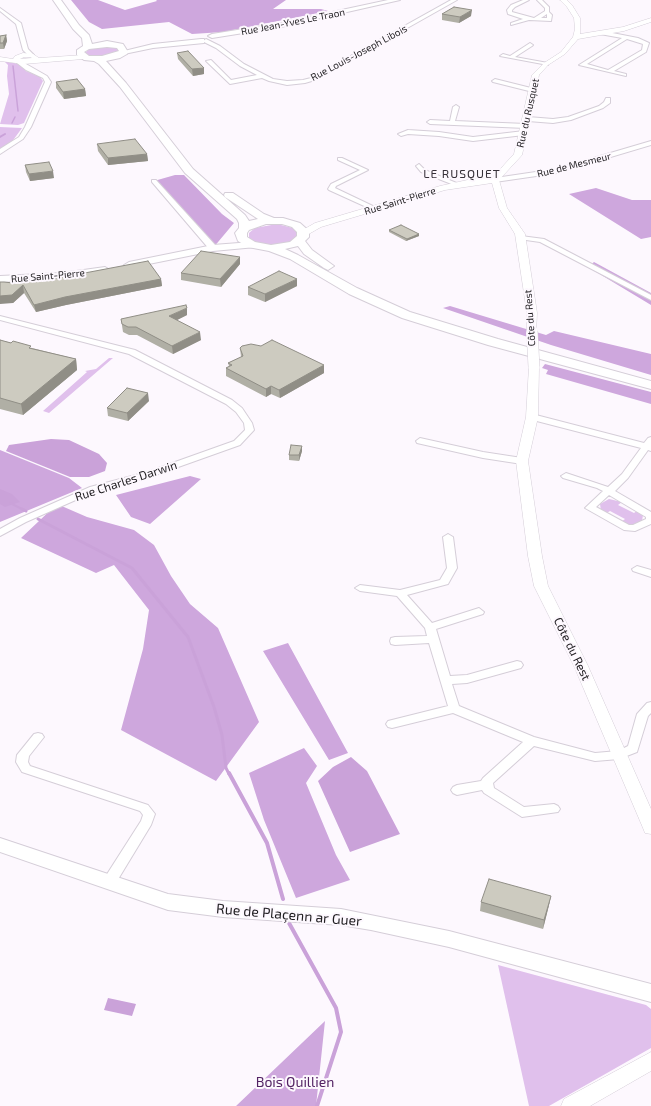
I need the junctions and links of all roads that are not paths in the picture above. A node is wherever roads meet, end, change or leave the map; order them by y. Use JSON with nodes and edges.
{"nodes":[{"id":1,"x":57,"y":0,"type":"edge"},
{"id":2,"x":396,"y":0,"type":"edge"},
{"id":3,"x":455,"y":0,"type":"edge"},
{"id":4,"x":527,"y":0,"type":"edge"},
{"id":5,"x":539,"y":0,"type":"edge"},
{"id":6,"x":563,"y":0,"type":"edge"},
{"id":7,"x":0,"y":9,"type":"edge"},
{"id":8,"x":71,"y":18,"type":"junction"},
{"id":9,"x":528,"y":19,"type":"junction"},
{"id":10,"x":651,"y":20,"type":"edge"},
{"id":11,"x":513,"y":24,"type":"dead end"},
{"id":12,"x":577,"y":33,"type":"junction"},
{"id":13,"x":598,"y":34,"type":"junction"},
{"id":14,"x":625,"y":39,"type":"junction"},
{"id":15,"x":215,"y":40,"type":"junction"},
{"id":16,"x":183,"y":42,"type":"junction"},
{"id":17,"x":107,"y":44,"type":"junction"},
{"id":18,"x":530,"y":45,"type":"dead end"},
{"id":19,"x":153,"y":46,"type":"junction"},
{"id":20,"x":139,"y":48,"type":"junction"},
{"id":21,"x":83,"y":52,"type":"junction"},
{"id":22,"x":120,"y":52,"type":"junction"},
{"id":23,"x":503,"y":56,"type":"dead end"},
{"id":24,"x":30,"y":58,"type":"junction"},
{"id":25,"x":511,"y":58,"type":"junction"},
{"id":26,"x":0,"y":59,"type":"edge"},
{"id":27,"x":18,"y":59,"type":"junction"},
{"id":28,"x":97,"y":59,"type":"junction"},
{"id":29,"x":209,"y":61,"type":"dead end"},
{"id":30,"x":546,"y":64,"type":"junction"},
{"id":31,"x":610,"y":71,"type":"junction"},
{"id":32,"x":624,"y":75,"type":"dead end"},
{"id":33,"x":262,"y":76,"type":"junction"},
{"id":34,"x":495,"y":81,"type":"dead end"},
{"id":35,"x":123,"y":86,"type":"junction"},
{"id":36,"x":533,"y":90,"type":"junction"},
{"id":37,"x":608,"y":99,"type":"dead end"},
{"id":38,"x":456,"y":107,"type":"dead end"},
{"id":39,"x":430,"y":122,"type":"dead end"},
{"id":40,"x":452,"y":123,"type":"junction"},
{"id":41,"x":526,"y":126,"type":"junction"},
{"id":42,"x":401,"y":134,"type":"dead end"},
{"id":43,"x":651,"y":143,"type":"edge"},
{"id":44,"x":0,"y":152,"type":"edge"},
{"id":45,"x":340,"y":159,"type":"dead end"},
{"id":46,"x":184,"y":163,"type":"junction"},
{"id":47,"x":419,"y":166,"type":"dead end"},
{"id":48,"x":154,"y":180,"type":"dead end"},
{"id":49,"x":495,"y":180,"type":"junction"},
{"id":50,"x":456,"y":184,"type":"junction"},
{"id":51,"x":375,"y":209,"type":"junction"},
{"id":52,"x":272,"y":221,"type":"junction"},
{"id":53,"x":328,"y":222,"type":"junction"},
{"id":54,"x":292,"y":224,"type":"junction"},
{"id":55,"x":243,"y":232,"type":"junction"},
{"id":56,"x":302,"y":237,"type":"junction"},
{"id":57,"x":521,"y":238,"type":"junction"},
{"id":58,"x":252,"y":245,"type":"junction"},
{"id":59,"x":213,"y":248,"type":"junction"},
{"id":60,"x":271,"y":248,"type":"junction"},
{"id":61,"x":0,"y":279,"type":"edge"},
{"id":62,"x":651,"y":298,"type":"edge"},
{"id":63,"x":0,"y":318,"type":"edge"},
{"id":64,"x":431,"y":323,"type":"junction"},
{"id":65,"x":651,"y":385,"type":"edge"},
{"id":66,"x":532,"y":417,"type":"junction"},
{"id":67,"x":420,"y":441,"type":"dead end"},
{"id":68,"x":649,"y":445,"type":"edge"},
{"id":69,"x":522,"y":461,"type":"junction"},
{"id":70,"x":566,"y":476,"type":"dead end"},
{"id":71,"x":606,"y":491,"type":"junction"},
{"id":72,"x":651,"y":517,"type":"edge"},
{"id":73,"x":0,"y":532,"type":"edge"},
{"id":74,"x":448,"y":537,"type":"dead end"},
{"id":75,"x":637,"y":569,"type":"dead end"},
{"id":76,"x":651,"y":574,"type":"edge"},
{"id":77,"x":360,"y":588,"type":"dead end"},
{"id":78,"x":400,"y":593,"type":"junction"},
{"id":79,"x":479,"y":612,"type":"dead end"},
{"id":80,"x":430,"y":628,"type":"junction"},
{"id":81,"x":433,"y":639,"type":"junction"},
{"id":82,"x":395,"y":641,"type":"dead end"},
{"id":83,"x":517,"y":665,"type":"dead end"},
{"id":84,"x":445,"y":680,"type":"junction"},
{"id":85,"x":651,"y":706,"type":"edge"},
{"id":86,"x":454,"y":709,"type":"junction"},
{"id":87,"x":392,"y":724,"type":"dead end"},
{"id":88,"x":38,"y":737,"type":"dead end"},
{"id":89,"x":532,"y":741,"type":"junction"},
{"id":90,"x":619,"y":755,"type":"junction"},
{"id":91,"x":487,"y":785,"type":"junction"},
{"id":92,"x":457,"y":790,"type":"dead end"},
{"id":93,"x":554,"y":809,"type":"dead end"},
{"id":94,"x":651,"y":828,"type":"edge"},
{"id":95,"x":0,"y":845,"type":"edge"},
{"id":96,"x":109,"y":882,"type":"junction"},
{"id":97,"x":651,"y":993,"type":"edge"},
{"id":98,"x":651,"y":1061,"type":"edge"},
{"id":99,"x":570,"y":1106,"type":"edge"}],
"edges":[{"from":1,"to":8,"type":"main road"},
{"from":2,"to":15,"type":"main road","name":"Rue Jean-Yves Le Traon"},
{"from":3,"to":33,"type":"street","name":"Rue Louis-Joseph Libois"},
{"from":4,"to":9,"type":"street"},
{"from":5,"to":9,"type":"street"},
{"from":6,"to":12,"type":"street"},
{"from":7,"to":24,"type":"street"},
{"from":8,"to":17,"type":"main road"},
{"from":8,"to":21,"type":"main road"},
{"from":9,"to":11,"type":"street"},
{"from":10,"to":13,"type":"street"},
{"from":12,"to":13,"type":"street"},
{"from":12,"to":30,"type":"street","name":"Rue du Rusquet"},
{"from":13,"to":14,"type":"street"},
{"from":14,"to":31,"type":"street"},
{"from":14,"to":31,"type":"street"},
{"from":15,"to":16,"type":"main road","name":"Rue Jean-Yves Le Traon"},
{"from":15,"to":33,"type":"street","name":"Rue Louis-Joseph Libois"},
{"from":16,"to":19,"type":"main road"},
{"from":16,"to":20,"type":"main road"},
{"from":17,"to":21,"type":"main road"},
{"from":17,"to":22,"type":"main road"},
{"from":18,"to":25,"type":"street"},
{"from":19,"to":20,"type":"main road"},
{"from":19,"to":22,"type":"main road"},
{"from":20,"to":22,"type":"main road"},
{"from":21,"to":24,"type":"street"},
{"from":21,"to":28,"type":"main road"},
{"from":22,"to":28,"type":"main road"},
{"from":22,"to":35,"type":"main road"},
{"from":23,"to":25,"type":"street"},
{"from":24,"to":27,"type":"street"},
{"from":24,"to":27,"type":"street"},
{"from":24,"to":44,"type":"street"},
{"from":25,"to":30,"type":"street"},
{"from":26,"to":27,"type":"street"},
{"from":28,"to":35,"type":"main road"},
{"from":29,"to":33,"type":"street"},
{"from":30,"to":36,"type":"street","name":"Rue du Rusquet"},
{"from":31,"to":32,"type":"street"},
{"from":34,"to":36,"type":"street"},
{"from":35,"to":46,"type":"main road"},
{"from":36,"to":41,"type":"street","name":"Rue du Rusquet"},
{"from":37,"to":41,"type":"street"},
{"from":38,"to":40,"type":"street"},
{"from":39,"to":40,"type":"street"},
{"from":40,"to":41,"type":"street"},
{"from":41,"to":42,"type":"street"},
{"from":41,"to":49,"type":"street","name":"Rue du Rusquet"},
{"from":43,"to":49,"type":"street","name":"Rue de Mesmeur"},
{"from":45,"to":51,"type":"street"},
{"from":46,"to":52,"type":"main road"},
{"from":46,"to":55,"type":"main road"},
{"from":47,"to":50,"type":"street"},
{"from":48,"to":59,"type":"street"},
{"from":49,"to":50,"type":"street","name":"Rue Saint-Pierre"},
{"from":49,"to":57,"type":"street","name":"Côte du Rest"},
{"from":50,"to":51,"type":"street","name":"Rue Saint-Pierre"},
{"from":51,"to":53,"type":"street","name":"Rue Saint-Pierre"},
{"from":52,"to":54,"type":"main road"},
{"from":52,"to":55,"type":"main road"},
{"from":53,"to":54,"type":"street","name":"Rue Saint-Pierre"},
{"from":53,"to":56,"type":"street","name":"Rue Saint-Pierre"},
{"from":54,"to":56,"type":"main road"},
{"from":55,"to":58,"type":"main road"},
{"from":55,"to":59,"type":"main road","name":"Rue Saint-Pierre"},
{"from":56,"to":60,"type":"main road"},
{"from":56,"to":64,"type":"main road"},
{"from":57,"to":62,"type":"street"},
{"from":57,"to":66,"type":"street","name":"Côte du Rest","bridge":true},
{"from":58,"to":59,"type":"main road","name":"Rue Saint-Pierre"},
{"from":58,"to":60,"type":"main road"},
{"from":59,"to":61,"type":"main road","name":"Rue Saint-Pierre"},
{"from":60,"to":64,"type":"main road"},
{"from":63,"to":73,"type":"street","name":"Rue Charles Darwin"},
{"from":64,"to":65,"type":"main road"},
{"from":66,"to":68,"type":"street"},
{"from":66,"to":69,"type":"street","name":"Côte du Rest"},
{"from":67,"to":69,"type":"street"},
{"from":68,"to":71,"type":"street"},
{"from":69,"to":90,"type":"street","name":"Côte du Rest"},
{"from":70,"to":71,"type":"street"},
{"from":71,"to":72,"type":"street"},
{"from":71,"to":72,"type":"street"},
{"from":74,"to":78,"type":"street"},
{"from":75,"to":76,"type":"street"},
{"from":77,"to":78,"type":"street"},
{"from":78,"to":80,"type":"street"},
{"from":79,"to":80,"type":"street"},
{"from":80,"to":81,"type":"street"},
{"from":81,"to":82,"type":"street"},
{"from":81,"to":84,"type":"street"},
{"from":83,"to":84,"type":"street"},
{"from":84,"to":86,"type":"street"},
{"from":85,"to":90,"type":"street"},
{"from":86,"to":87,"type":"street"},
{"from":86,"to":89,"type":"street"},
{"from":88,"to":96,"type":"street"},
{"from":89,"to":90,"type":"street"},
{"from":89,"to":91,"type":"street"},
{"from":90,"to":94,"type":"street","name":"Côte du Rest"},
{"from":91,"to":92,"type":"street"},
{"from":91,"to":93,"type":"street"},
{"from":95,"to":96,"type":"main road","name":"Rue de Plaçenn ar Guer"},
{"from":96,"to":97,"type":"main road","name":"Rue de Plaçenn ar Guer"},
{"from":98,"to":99,"type":"street"}]}
